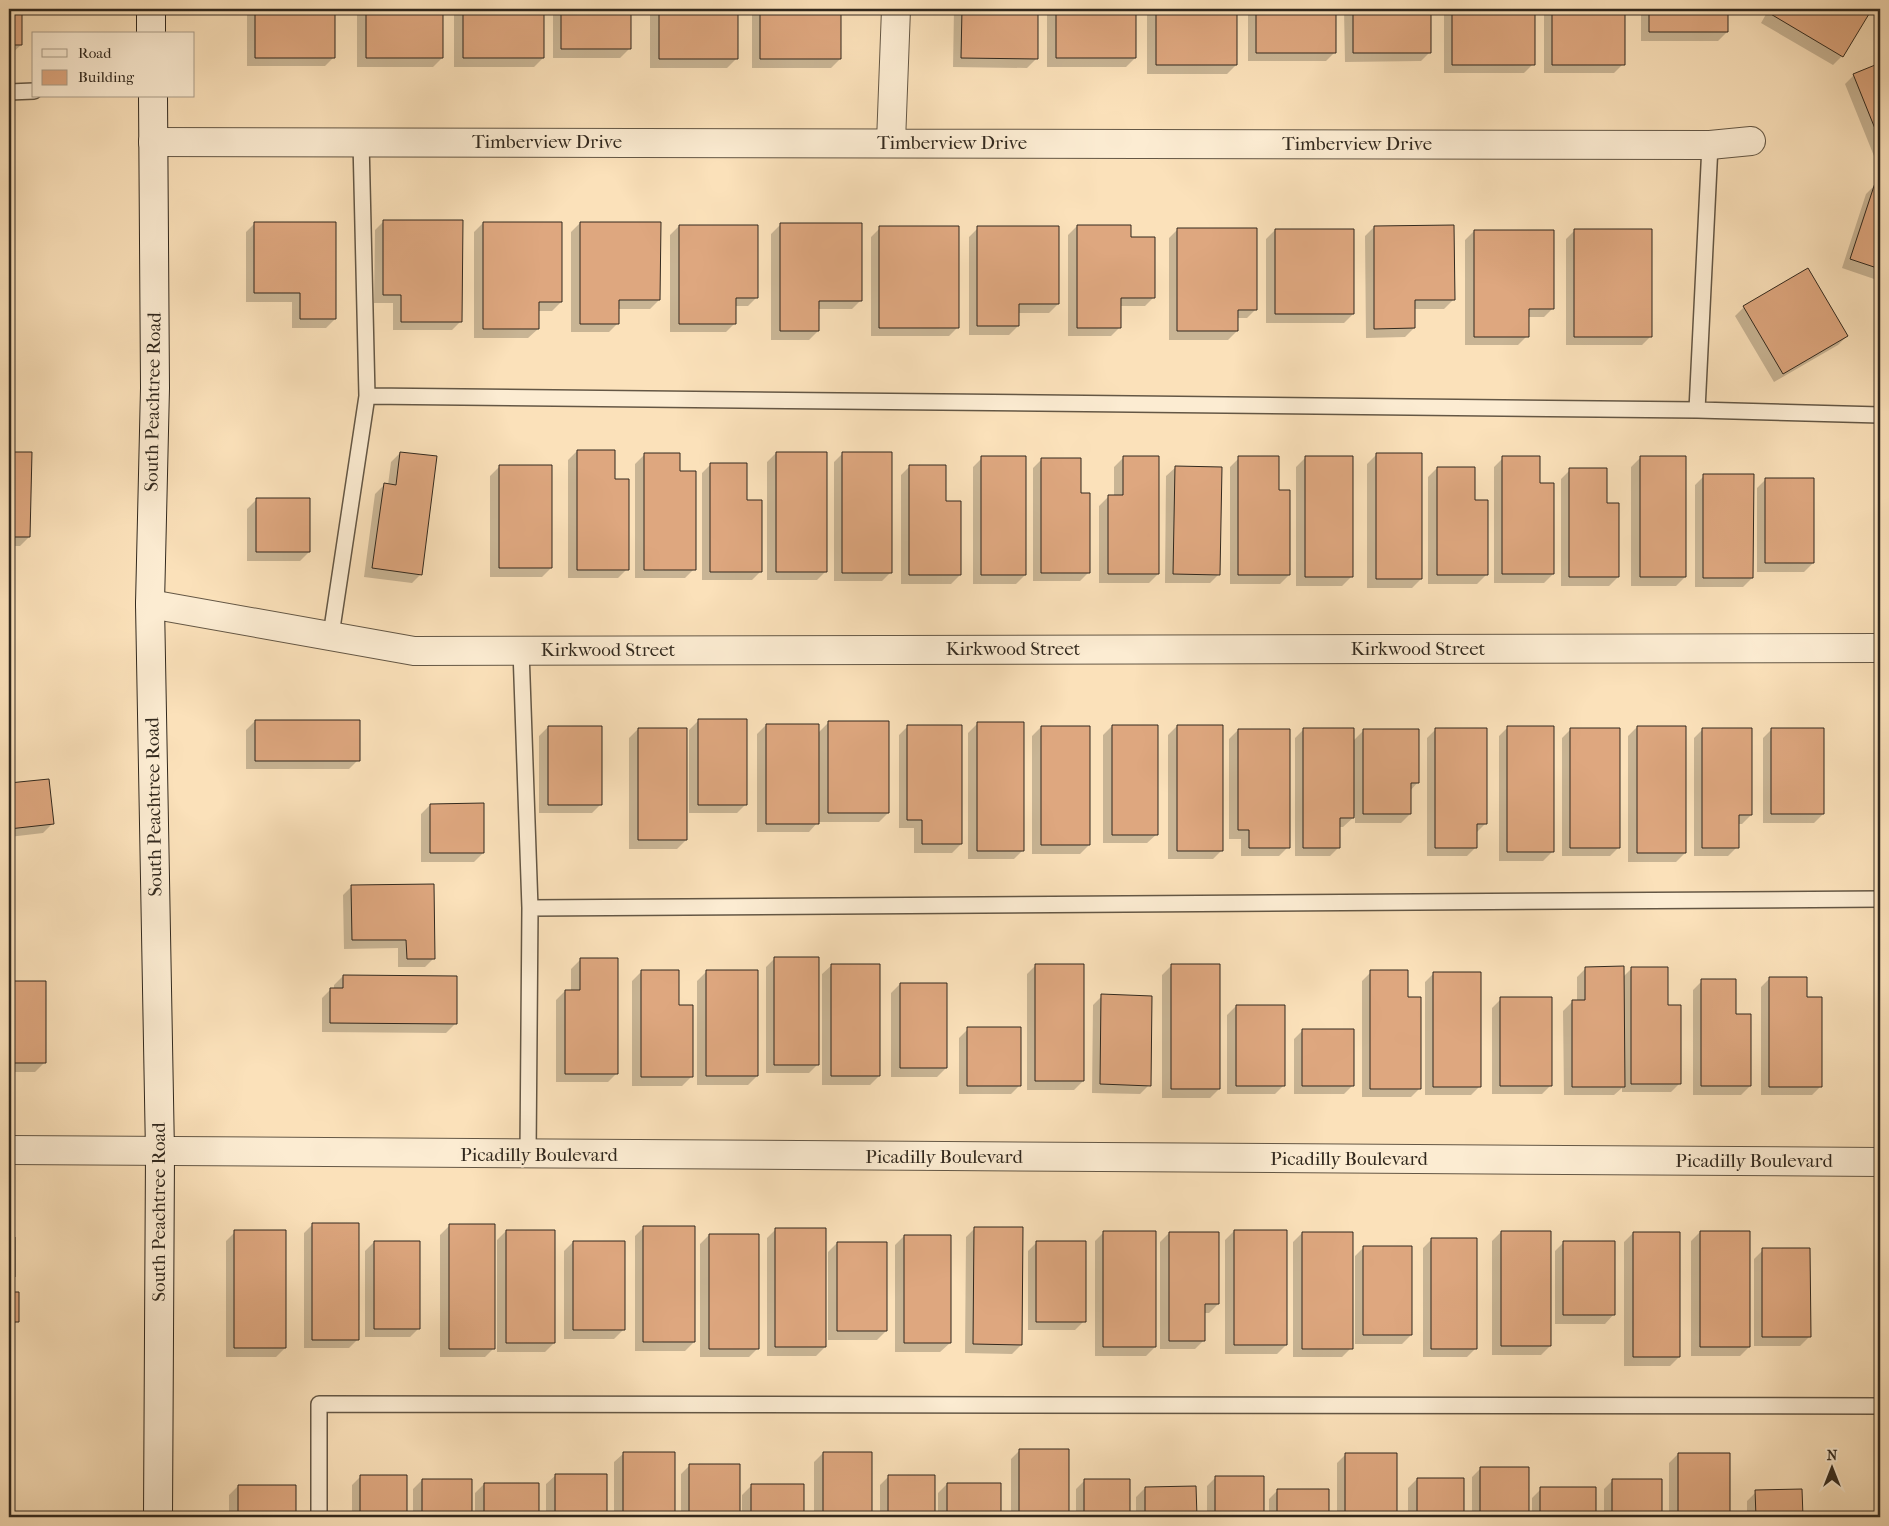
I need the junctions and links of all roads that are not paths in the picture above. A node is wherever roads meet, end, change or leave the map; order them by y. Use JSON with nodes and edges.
{"nodes":[{"id":1,"x":151,"y":9,"type":"edge"},
{"id":2,"x":896,"y":9,"type":"edge"},
{"id":3,"x":151,"y":32,"type":"edge"},
{"id":4,"x":32,"y":91,"type":"edge"},
{"id":5,"x":9,"y":92,"type":"edge"},
{"id":6,"x":153,"y":98,"type":"edge"},
{"id":7,"x":1751,"y":140,"type":"dead end"},
{"id":8,"x":361,"y":141,"type":"junction"},
{"id":9,"x":153,"y":142,"type":"junction"},
{"id":10,"x":891,"y":142,"type":"junction"},
{"id":11,"x":1710,"y":145,"type":"junction"},
{"id":12,"x":367,"y":396,"type":"junction"},
{"id":13,"x":1697,"y":410,"type":"junction"},
{"id":14,"x":1880,"y":415,"type":"edge"},
{"id":15,"x":150,"y":604,"type":"junction"},
{"id":16,"x":331,"y":635,"type":"junction"},
{"id":17,"x":1880,"y":648,"type":"edge"},
{"id":18,"x":521,"y":650,"type":"junction"},
{"id":19,"x":1880,"y":899,"type":"edge"},
{"id":20,"x":530,"y":908,"type":"junction"},
{"id":21,"x":9,"y":1150,"type":"edge"},
{"id":22,"x":160,"y":1153,"type":"junction"},
{"id":23,"x":528,"y":1155,"type":"junction"},
{"id":24,"x":1880,"y":1162,"type":"edge"},
{"id":25,"x":1880,"y":1406,"type":"edge"},
{"id":26,"x":158,"y":1517,"type":"edge"},
{"id":27,"x":319,"y":1517,"type":"edge"}],
"edges":[{"from":1,"to":3,"type":"street"},
{"from":2,"to":10,"type":"street"},
{"from":4,"to":5,"type":"lane"},
{"from":6,"to":9,"type":"street","name":"South Peachtree Road"},
{"from":7,"to":11,"type":"street","name":"Timberview Drive"},
{"from":8,"to":9,"type":"street","name":"Timberview Drive"},
{"from":8,"to":10,"type":"street","name":"Timberview Drive"},
{"from":8,"to":12,"type":"lane"},
{"from":9,"to":15,"type":"street","name":"South Peachtree Road"},
{"from":10,"to":11,"type":"street","name":"Timberview Drive"},
{"from":11,"to":13,"type":"lane"},
{"from":12,"to":13,"type":"lane"},
{"from":12,"to":16,"type":"lane"},
{"from":13,"to":14,"type":"lane"},
{"from":15,"to":16,"type":"street","name":"Kirkwood Street"},
{"from":15,"to":22,"type":"street","name":"South Peachtree Road"},
{"from":16,"to":18,"type":"street","name":"Kirkwood Street"},
{"from":17,"to":18,"type":"street","name":"Kirkwood Street"},
{"from":18,"to":20,"type":"lane"},
{"from":19,"to":20,"type":"lane"},
{"from":20,"to":23,"type":"lane"},
{"from":21,"to":22,"type":"street","name":"Picadilly Boulevard"},
{"from":22,"to":23,"type":"street","name":"Picadilly Boulevard"},
{"from":22,"to":26,"type":"street","name":"South Peachtree Road"},
{"from":23,"to":24,"type":"street","name":"Picadilly Boulevard"},
{"from":25,"to":27,"type":"lane"}]}
